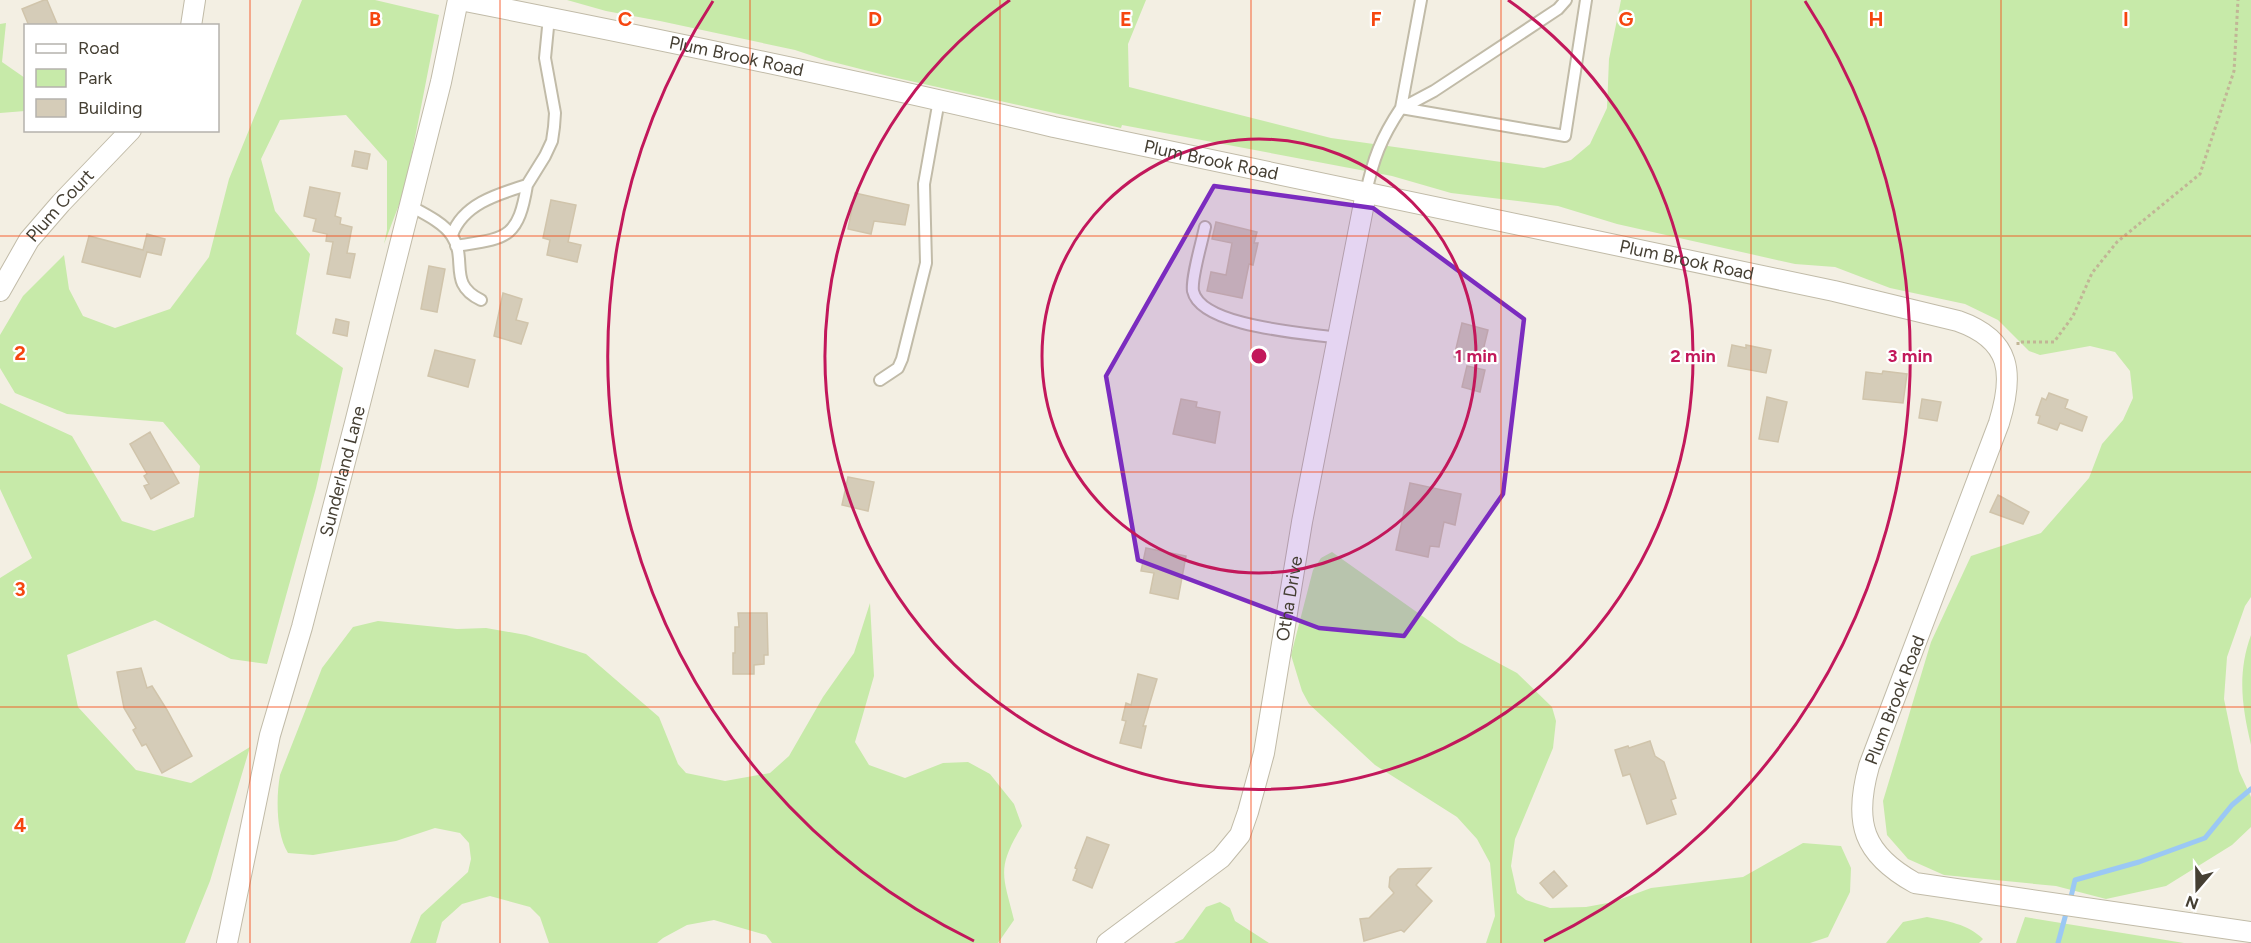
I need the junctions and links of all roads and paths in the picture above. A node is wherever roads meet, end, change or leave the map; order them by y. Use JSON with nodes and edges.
{"nodes":[{"id":1,"x":195,"y":0,"type":"edge"},
{"id":2,"x":459,"y":0,"type":"edge"},
{"id":3,"x":1421,"y":0,"type":"edge"},
{"id":4,"x":1566,"y":0,"type":"edge"},
{"id":5,"x":1586,"y":0,"type":"edge"},
{"id":6,"x":2238,"y":0,"type":"edge"},
{"id":7,"x":549,"y":17,"type":"junction"},
{"id":8,"x":191,"y":24,"type":"edge"},
{"id":9,"x":939,"y":100,"type":"junction"},
{"id":10,"x":1401,"y":108,"type":"junction"},
{"id":11,"x":129,"y":132,"type":"edge"},
{"id":12,"x":527,"y":186,"type":"junction"},
{"id":13,"x":1366,"y":193,"type":"junction"},
{"id":14,"x":410,"y":206,"type":"junction"},
{"id":15,"x":1204,"y":227,"type":"dead end"},
{"id":16,"x":454,"y":241,"type":"junction"},
{"id":17,"x":0,"y":291,"type":"edge"},
{"id":18,"x":481,"y":300,"type":"dead end"},
{"id":19,"x":1338,"y":338,"type":"junction"},
{"id":20,"x":2017,"y":349,"type":"dead end"},
{"id":21,"x":880,"y":380,"type":"dead end"},
{"id":22,"x":2251,"y":932,"type":"edge"},
{"id":23,"x":227,"y":943,"type":"edge"},
{"id":24,"x":1107,"y":943,"type":"edge"}],
"edges":[{"from":1,"to":8,"type":"street"},
{"from":2,"to":7,"type":"street","name":"Plum Brook Road"},
{"from":2,"to":14,"type":"street","name":"Sunderland Lane"},
{"from":3,"to":10,"type":"lane"},
{"from":4,"to":10,"type":"lane"},
{"from":5,"to":10,"type":"lane"},
{"from":6,"to":20,"type":"path"},
{"from":7,"to":9,"type":"street","name":"Plum Brook Road"},
{"from":7,"to":12,"type":"lane"},
{"from":9,"to":13,"type":"street","name":"Plum Brook Road"},
{"from":9,"to":21,"type":"lane"},
{"from":10,"to":13,"type":"lane"},
{"from":11,"to":17,"type":"street","name":"Plum Court"},
{"from":12,"to":16,"type":"lane"},
{"from":12,"to":16,"type":"lane"},
{"from":13,"to":19,"type":"street","name":"Otha Drive"},
{"from":13,"to":22,"type":"street","name":"Plum Brook Road"},
{"from":14,"to":16,"type":"lane"},
{"from":14,"to":23,"type":"street","name":"Sunderland Lane"},
{"from":15,"to":19,"type":"lane"},
{"from":16,"to":18,"type":"lane"},
{"from":19,"to":24,"type":"street","name":"Otha Drive"}]}
